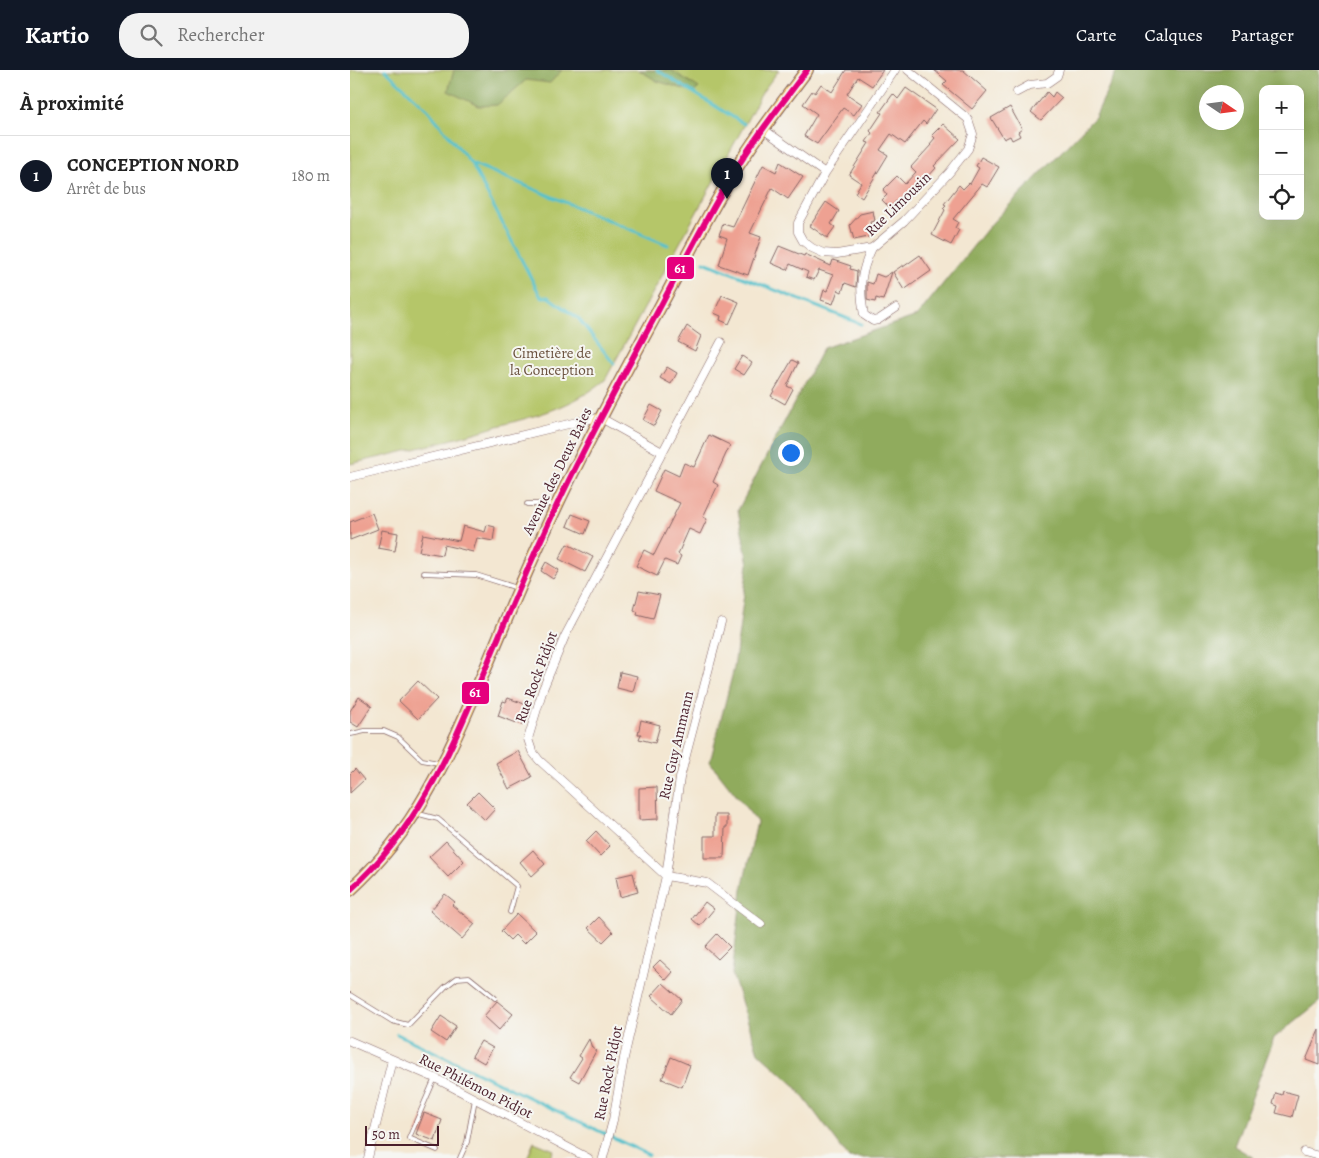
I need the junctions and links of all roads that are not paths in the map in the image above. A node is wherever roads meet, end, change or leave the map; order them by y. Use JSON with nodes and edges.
{"nodes":[{"id":1,"x":806,"y":70,"type":"edge"},
{"id":2,"x":895,"y":70,"type":"edge"},
{"id":3,"x":908,"y":70,"type":"edge"},
{"id":4,"x":1059,"y":70,"type":"edge"},
{"id":5,"x":1017,"y":92,"type":"dead end"},
{"id":6,"x":763,"y":129,"type":"junction"},
{"id":7,"x":825,"y":173,"type":"junction"},
{"id":8,"x":872,"y":248,"type":"junction"},
{"id":9,"x":896,"y":308,"type":"dead end"},
{"id":10,"x":721,"y":342,"type":"dead end"},
{"id":11,"x":601,"y":418,"type":"junction"},
{"id":12,"x":662,"y":452,"type":"junction"},
{"id":13,"x":350,"y":477,"type":"edge"},
{"id":14,"x":527,"y":504,"type":"dead end"},
{"id":15,"x":558,"y":504,"type":"junction"},
{"id":16,"x":424,"y":573,"type":"dead end"},
{"id":17,"x":519,"y":589,"type":"junction"},
{"id":18,"x":720,"y":622,"type":"dead end"},
{"id":19,"x":351,"y":734,"type":"edge"},
{"id":20,"x":444,"y":764,"type":"junction"},
{"id":21,"x":416,"y":813,"type":"junction"},
{"id":22,"x":666,"y":876,"type":"junction"},
{"id":23,"x":351,"y":888,"type":"edge"},
{"id":24,"x":510,"y":912,"type":"dead end"},
{"id":25,"x":761,"y":924,"type":"dead end"},
{"id":26,"x":350,"y":995,"type":"edge"},
{"id":27,"x":495,"y":998,"type":"dead end"},
{"id":28,"x":350,"y":1041,"type":"edge"},
{"id":29,"x":392,"y":1060,"type":"junction"},
{"id":30,"x":435,"y":1078,"type":"junction"},
{"id":31,"x":475,"y":1099,"type":"junction"},
{"id":32,"x":437,"y":1150,"type":"dead end"},
{"id":33,"x":1304,"y":1152,"type":"dead end"},
{"id":34,"x":1319,"y":1156,"type":"edge"},
{"id":35,"x":604,"y":1157,"type":"edge"},
{"id":36,"x":368,"y":1158,"type":"edge"},
{"id":37,"x":460,"y":1158,"type":"edge"},
{"id":38,"x":588,"y":1158,"type":"edge"}],
"edges":[{"from":1,"to":6,"type":"main road","name":"Avenue des Deux Baies"},
{"from":2,"to":7,"type":"street","name":"Rue Limousin"},
{"from":3,"to":8,"type":"street","name":"Rue Limousin"},
{"from":4,"to":5,"type":"street"},
{"from":6,"to":7,"type":"street"},
{"from":6,"to":11,"type":"main road","name":"Avenue des Deux Baies"},
{"from":7,"to":8,"type":"street","name":"Rue Limousin"},
{"from":8,"to":9,"type":"street"},
{"from":10,"to":12,"type":"street","name":"Rue Rock Pidjot"},
{"from":11,"to":12,"type":"street"},
{"from":11,"to":13,"type":"street"},
{"from":11,"to":15,"type":"main road","name":"Avenue des Deux Baies"},
{"from":12,"to":22,"type":"street","name":"Rue Rock Pidjot"},
{"from":14,"to":15,"type":"lane"},
{"from":15,"to":17,"type":"main road","name":"Avenue des Deux Baies"},
{"from":16,"to":17,"type":"lane"},
{"from":17,"to":20,"type":"main road","name":"Avenue des Deux Baies"},
{"from":18,"to":22,"type":"street","name":"Rue Guy Ammann"},
{"from":19,"to":20,"type":"lane"},
{"from":20,"to":21,"type":"main road","name":"Avenue des Deux Baies"},
{"from":21,"to":23,"type":"main road","name":"Avenue des Deux Baies"},
{"from":21,"to":24,"type":"lane"},
{"from":22,"to":25,"type":"street"},
{"from":22,"to":35,"type":"street","name":"Rue Rock Pidjot"},
{"from":26,"to":27,"type":"lane"},
{"from":28,"to":29,"type":"street","name":"Rue Philémon Pidjot"},
{"from":29,"to":30,"type":"street","name":"Rue Philémon Pidjot"},
{"from":29,"to":36,"type":"street"},
{"from":30,"to":31,"type":"street","name":"Rue Philémon Pidjot"},
{"from":30,"to":32,"type":"lane"},
{"from":31,"to":37,"type":"lane"},
{"from":31,"to":38,"type":"street","name":"Rue Philémon Pidjot"},
{"from":33,"to":34,"type":"street"}]}
